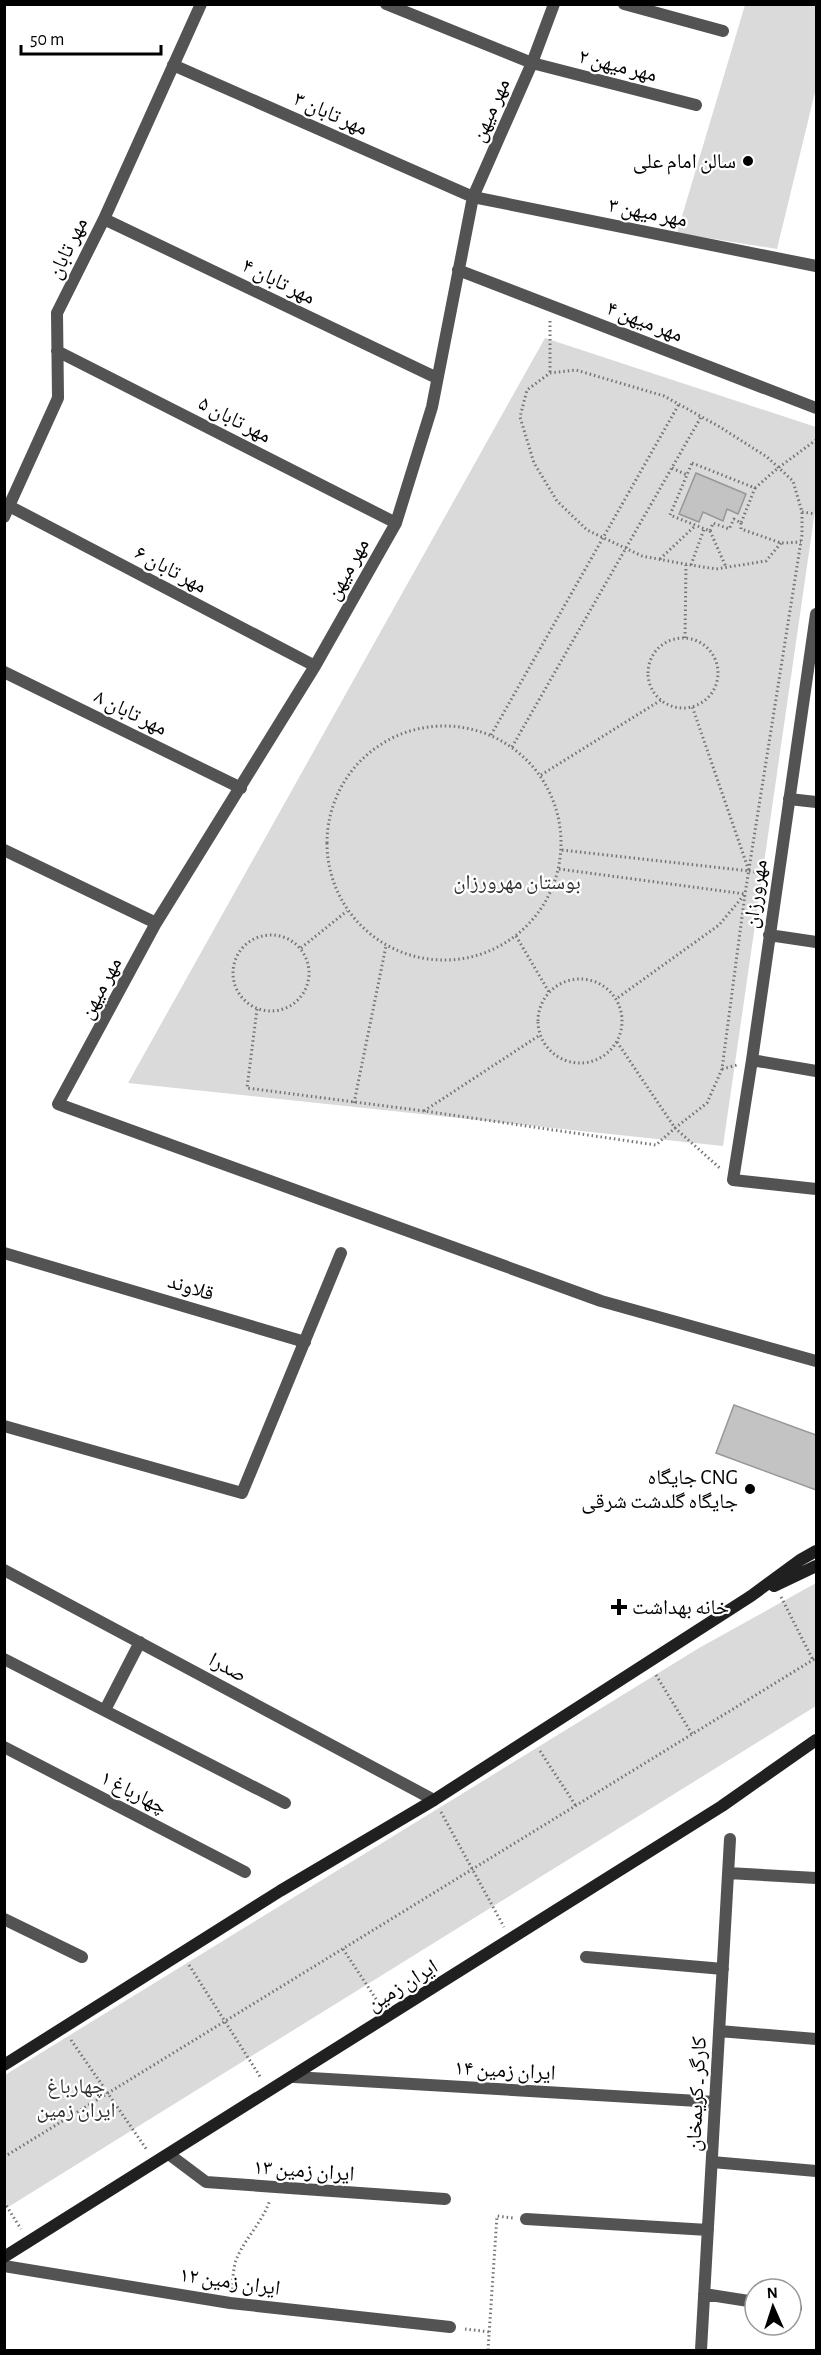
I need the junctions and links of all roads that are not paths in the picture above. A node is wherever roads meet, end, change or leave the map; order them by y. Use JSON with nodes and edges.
{"nodes":[{"id":1,"x":201,"y":4,"type":"edge"},
{"id":2,"x":386,"y":4,"type":"edge"},
{"id":3,"x":554,"y":4,"type":"edge"},
{"id":4,"x":624,"y":4,"type":"edge"},
{"id":5,"x":723,"y":31,"type":"dead end"},
{"id":6,"x":532,"y":63,"type":"junction"},
{"id":7,"x":173,"y":65,"type":"junction"},
{"id":8,"x":696,"y":105,"type":"dead end"},
{"id":9,"x":472,"y":197,"type":"junction"},
{"id":10,"x":104,"y":219,"type":"junction"},
{"id":11,"x":816,"y":266,"type":"edge"},
{"id":12,"x":458,"y":270,"type":"junction"},
{"id":13,"x":57,"y":351,"type":"junction"},
{"id":14,"x":438,"y":378,"type":"junction"},
{"id":15,"x":816,"y":408,"type":"edge"},
{"id":16,"x":7,"y":511,"type":"edge"},
{"id":17,"x":396,"y":523,"type":"junction"},
{"id":18,"x":816,"y":614,"type":"edge"},
{"id":19,"x":315,"y":666,"type":"junction"},
{"id":20,"x":812,"y":670,"type":"edge"},
{"id":21,"x":4,"y":672,"type":"edge"},
{"id":22,"x":241,"y":788,"type":"junction"},
{"id":23,"x":789,"y":799,"type":"junction"},
{"id":24,"x":816,"y":802,"type":"edge"},
{"id":25,"x":4,"y":850,"type":"edge"},
{"id":26,"x":156,"y":923,"type":"junction"},
{"id":27,"x":769,"y":935,"type":"junction"},
{"id":28,"x":816,"y":942,"type":"edge"},
{"id":29,"x":752,"y":1060,"type":"junction"},
{"id":30,"x":816,"y":1071,"type":"edge"},
{"id":31,"x":816,"y":1189,"type":"edge"},
{"id":32,"x":4,"y":1253,"type":"edge"},
{"id":33,"x":341,"y":1253,"type":"dead end"},
{"id":34,"x":305,"y":1342,"type":"junction"},
{"id":35,"x":816,"y":1361,"type":"edge"},
{"id":36,"x":4,"y":1426,"type":"edge"},
{"id":37,"x":816,"y":1551,"type":"edge"},
{"id":38,"x":816,"y":1566,"type":"edge"},
{"id":39,"x":4,"y":1570,"type":"edge"},
{"id":40,"x":751,"y":1596,"type":"junction"},
{"id":41,"x":140,"y":1642,"type":"junction"},
{"id":42,"x":4,"y":1659,"type":"edge"},
{"id":43,"x":105,"y":1710,"type":"junction"},
{"id":44,"x":816,"y":1740,"type":"edge"},
{"id":45,"x":4,"y":1747,"type":"edge"},
{"id":46,"x":434,"y":1800,"type":"junction"},
{"id":47,"x":285,"y":1803,"type":"dead end"},
{"id":48,"x":730,"y":1839,"type":"dead end"},
{"id":49,"x":245,"y":1872,"type":"dead end"},
{"id":50,"x":728,"y":1873,"type":"junction"},
{"id":51,"x":816,"y":1878,"type":"edge"},
{"id":52,"x":4,"y":1919,"type":"edge"},
{"id":53,"x":82,"y":1957,"type":"dead end"},
{"id":54,"x":586,"y":1957,"type":"dead end"},
{"id":55,"x":723,"y":1969,"type":"junction"},
{"id":56,"x":719,"y":2031,"type":"junction"},
{"id":57,"x":816,"y":2039,"type":"edge"},
{"id":58,"x":4,"y":2065,"type":"edge"},
{"id":59,"x":294,"y":2077,"type":"junction"},
{"id":60,"x":715,"y":2102,"type":"junction"},
{"id":61,"x":170,"y":2155,"type":"junction"},
{"id":62,"x":712,"y":2162,"type":"junction"},
{"id":63,"x":816,"y":2171,"type":"edge"},
{"id":64,"x":445,"y":2199,"type":"dead end"},
{"id":65,"x":526,"y":2219,"type":"road end"},
{"id":66,"x":708,"y":2230,"type":"junction"},
{"id":67,"x":4,"y":2257,"type":"edge"},
{"id":68,"x":4,"y":2266,"type":"edge"},
{"id":69,"x":704,"y":2294,"type":"junction"},
{"id":70,"x":743,"y":2300,"type":"edge"},
{"id":71,"x":450,"y":2327,"type":"road end"},
{"id":72,"x":701,"y":2350,"type":"edge"}],
"edges":[{"from":1,"to":7,"type":"street","name":"مهر تابان"},
{"from":2,"to":6,"type":"street","name":"مهر میهن ۲"},
{"from":3,"to":6,"type":"street","name":"مهر میهن"},
{"from":4,"to":5,"type":"street"},
{"from":6,"to":8,"type":"street","name":"مهر میهن ۲"},
{"from":6,"to":9,"type":"street","name":"مهر میهن"},
{"from":7,"to":9,"type":"street","name":"مهر تابان ۳"},
{"from":7,"to":10,"type":"street","name":"مهر تابان"},
{"from":9,"to":11,"type":"street","name":"مهر میهن ۳"},
{"from":9,"to":12,"type":"street","name":"مهر میهن"},
{"from":10,"to":13,"type":"street","name":"مهر تابان"},
{"from":10,"to":14,"type":"street","name":"مهر تابان ۴"},
{"from":12,"to":14,"type":"street","name":"مهر میهن"},
{"from":12,"to":15,"type":"street","name":"مهر میهن ۴"},
{"from":13,"to":16,"type":"street","name":"مهر تابان"},
{"from":13,"to":17,"type":"street","name":"مهر تابان ۵"},
{"from":14,"to":17,"type":"street","name":"مهر میهن"},
{"from":16,"to":19,"type":"street","name":"مهر تابان ۶"},
{"from":17,"to":19,"type":"street","name":"مهر میهن"},
{"from":18,"to":20,"type":"street","name":"مهرورزان"},
{"from":19,"to":22,"type":"street","name":"مهر میهن"},
{"from":20,"to":23,"type":"street","name":"مهرورزان"},
{"from":21,"to":22,"type":"street","name":"مهر تابان ۸"},
{"from":22,"to":26,"type":"street","name":"مهر میهن"},
{"from":23,"to":24,"type":"street"},
{"from":23,"to":27,"type":"street","name":"مهرورزان"},
{"from":25,"to":26,"type":"street"},
{"from":26,"to":35,"type":"street","name":"مهر میهن"},
{"from":27,"to":28,"type":"street"},
{"from":27,"to":29,"type":"street","name":"مهرورزان"},
{"from":29,"to":30,"type":"street"},
{"from":29,"to":31,"type":"street","name":"مهرورزان"},
{"from":32,"to":34,"type":"street","name":"قلاوند"},
{"from":33,"to":34,"type":"street"},
{"from":34,"to":36,"type":"street"},
{"from":37,"to":40,"type":"main road"},
{"from":38,"to":40,"type":"main road"},
{"from":39,"to":41,"type":"street","name":"صدرا"},
{"from":40,"to":46,"type":"main road"},
{"from":41,"to":43,"type":"street"},
{"from":41,"to":46,"type":"street","name":"صدرا"},
{"from":42,"to":43,"type":"street"},
{"from":43,"to":47,"type":"street"},
{"from":44,"to":59,"type":"main road","name":"ایران زمین"},
{"from":45,"to":49,"type":"street","name":"چهارباغ ۱"},
{"from":46,"to":58,"type":"main road"},
{"from":48,"to":50,"type":"street","name":"کارگر ـ کریمخان"},
{"from":50,"to":51,"type":"street"},
{"from":50,"to":55,"type":"street","name":"کارگر ـ کریمخان"},
{"from":52,"to":53,"type":"street"},
{"from":54,"to":55,"type":"street"},
{"from":55,"to":56,"type":"street","name":"کارگر ـ کریمخان"},
{"from":56,"to":57,"type":"street"},
{"from":56,"to":60,"type":"street","name":"کارگر ـ کریمخان"},
{"from":59,"to":60,"type":"street","name":"ایران زمین ۱۴"},
{"from":59,"to":61,"type":"main road","name":"ایران زمین"},
{"from":60,"to":62,"type":"street","name":"کارگر ـ کریمخان"},
{"from":61,"to":64,"type":"street","name":"ایران زمین ۱۳"},
{"from":61,"to":67,"type":"main road","name":"ایران زمین"},
{"from":62,"to":63,"type":"street"},
{"from":62,"to":66,"type":"street","name":"کارگر ـ کریمخان"},
{"from":65,"to":66,"type":"street"},
{"from":66,"to":69,"type":"street","name":"کارگر ـ کریمخان"},
{"from":68,"to":71,"type":"street","name":"ایران زمین ۱۲"},
{"from":69,"to":70,"type":"street"},
{"from":69,"to":72,"type":"street","name":"کارگر ـ کریمخان"}]}
